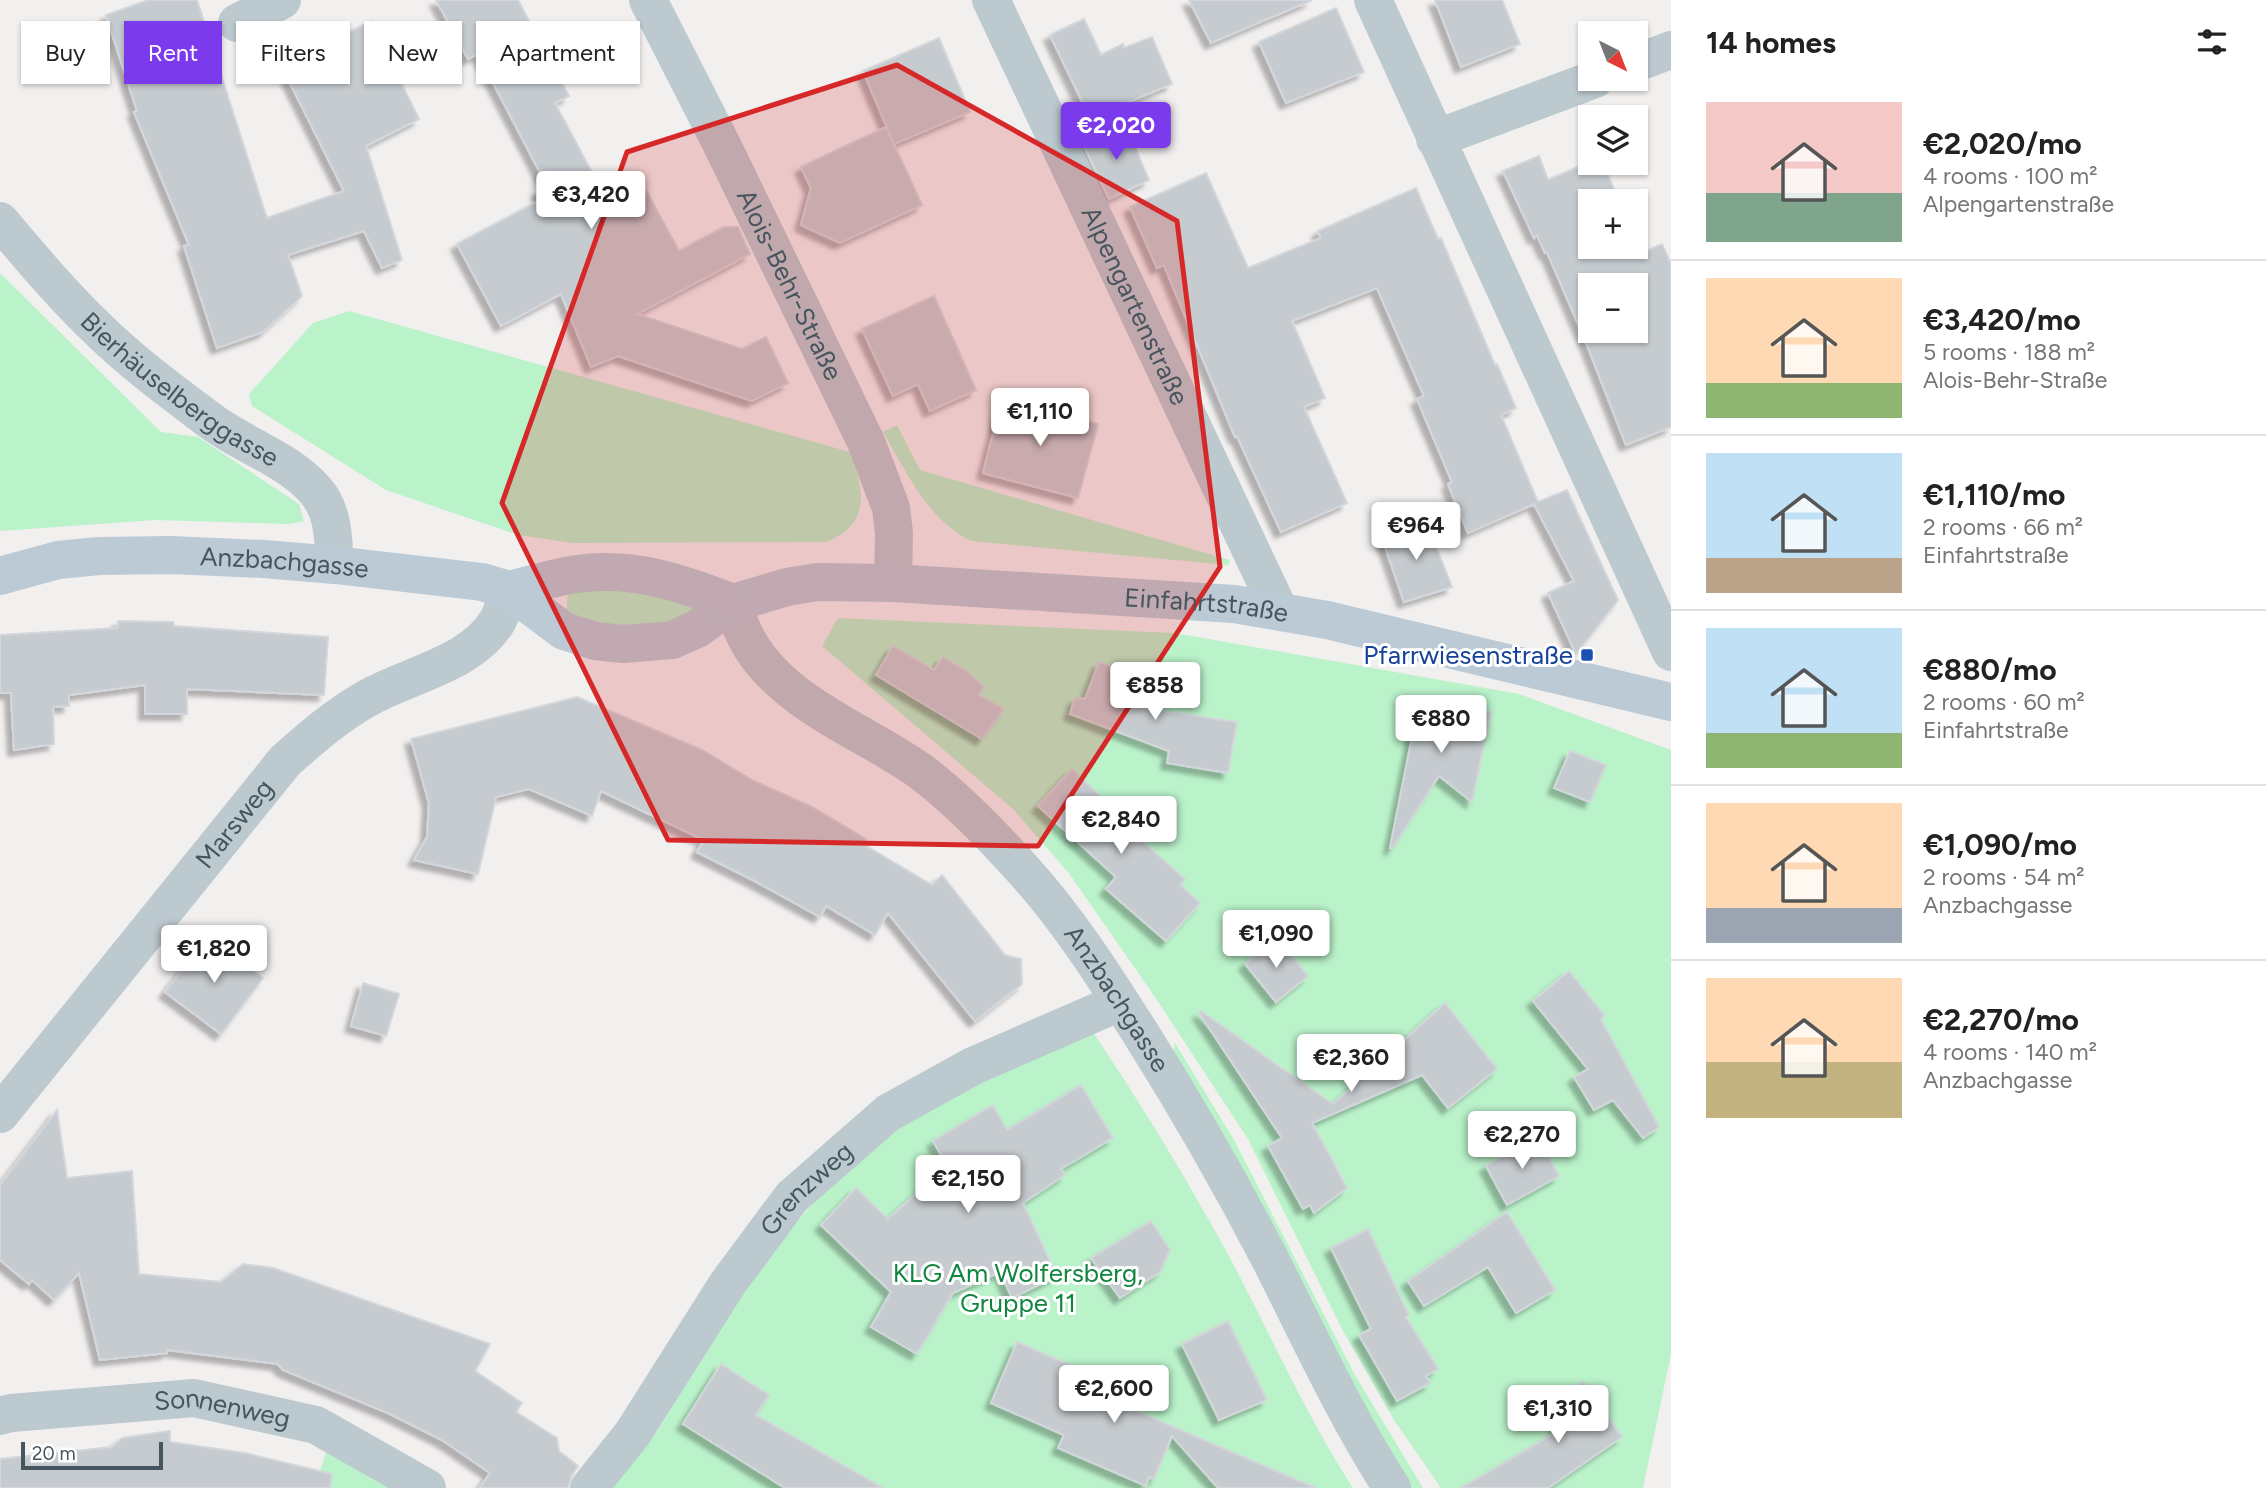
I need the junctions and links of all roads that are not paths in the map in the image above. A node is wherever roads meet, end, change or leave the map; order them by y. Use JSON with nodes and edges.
{"nodes":[{"id":1,"x":282,"y":0,"type":"edge"},
{"id":2,"x":648,"y":0,"type":"edge"},
{"id":3,"x":991,"y":0,"type":"edge"},
{"id":4,"x":1373,"y":0,"type":"edge"},
{"id":5,"x":241,"y":21,"type":"edge"},
{"id":6,"x":1671,"y":50,"type":"edge"},
{"id":7,"x":1648,"y":59,"type":"edge"},
{"id":8,"x":1578,"y":85,"type":"edge"},
{"id":9,"x":1435,"y":139,"type":"junction"},
{"id":10,"x":0,"y":221,"type":"edge"},
{"id":11,"x":0,"y":560,"type":"edge"},
{"id":12,"x":58,"y":560,"type":"junction"},
{"id":13,"x":335,"y":565,"type":"junction"},
{"id":14,"x":0,"y":576,"type":"edge"},
{"id":15,"x":893,"y":583,"type":"junction"},
{"id":16,"x":509,"y":590,"type":"junction"},
{"id":17,"x":733,"y":603,"type":"junction"},
{"id":18,"x":1279,"y":610,"type":"junction"},
{"id":19,"x":1671,"y":652,"type":"edge"},
{"id":20,"x":1671,"y":702,"type":"edge"},
{"id":21,"x":1120,"y":1002,"type":"junction"},
{"id":22,"x":0,"y":1114,"type":"edge"},
{"id":23,"x":0,"y":1416,"type":"edge"},
{"id":24,"x":427,"y":1488,"type":"edge"},
{"id":25,"x":589,"y":1488,"type":"edge"},
{"id":26,"x":1392,"y":1488,"type":"edge"}],
"edges":[{"from":1,"to":5,"type":"street"},
{"from":2,"to":15,"type":"street","name":"Alois-Behr-Straße"},
{"from":3,"to":18,"type":"street","name":"Alpengartenstraße"},
{"from":4,"to":9,"type":"street"},
{"from":6,"to":7,"type":"street"},
{"from":8,"to":9,"type":"street"},
{"from":9,"to":19,"type":"street"},
{"from":10,"to":13,"type":"street","name":"Bierhäuselberggasse"},
{"from":11,"to":12,"type":"street","name":"Anzbachgasse"},
{"from":12,"to":13,"type":"street","name":"Anzbachgasse"},
{"from":12,"to":14,"type":"street","name":"Anzbachgasse"},
{"from":13,"to":16,"type":"street","name":"Anzbachgasse"},
{"from":15,"to":17,"type":"street","name":"Einfahrtstraße"},
{"from":15,"to":18,"type":"street","name":"Einfahrtstraße"},
{"from":16,"to":17,"type":"street","name":"Anzbachgasse"},
{"from":16,"to":17,"type":"street","name":"Anzbachgasse"},
{"from":16,"to":22,"type":"street","name":"Marsweg"},
{"from":17,"to":21,"type":"street","name":"Anzbachgasse"},
{"from":18,"to":20,"type":"street","name":"Einfahrtstraße"},
{"from":21,"to":25,"type":"street","name":"Grenzweg"},
{"from":21,"to":26,"type":"street","name":"Anzbachgasse"},
{"from":23,"to":24,"type":"street","name":"Sonnenweg"}]}
